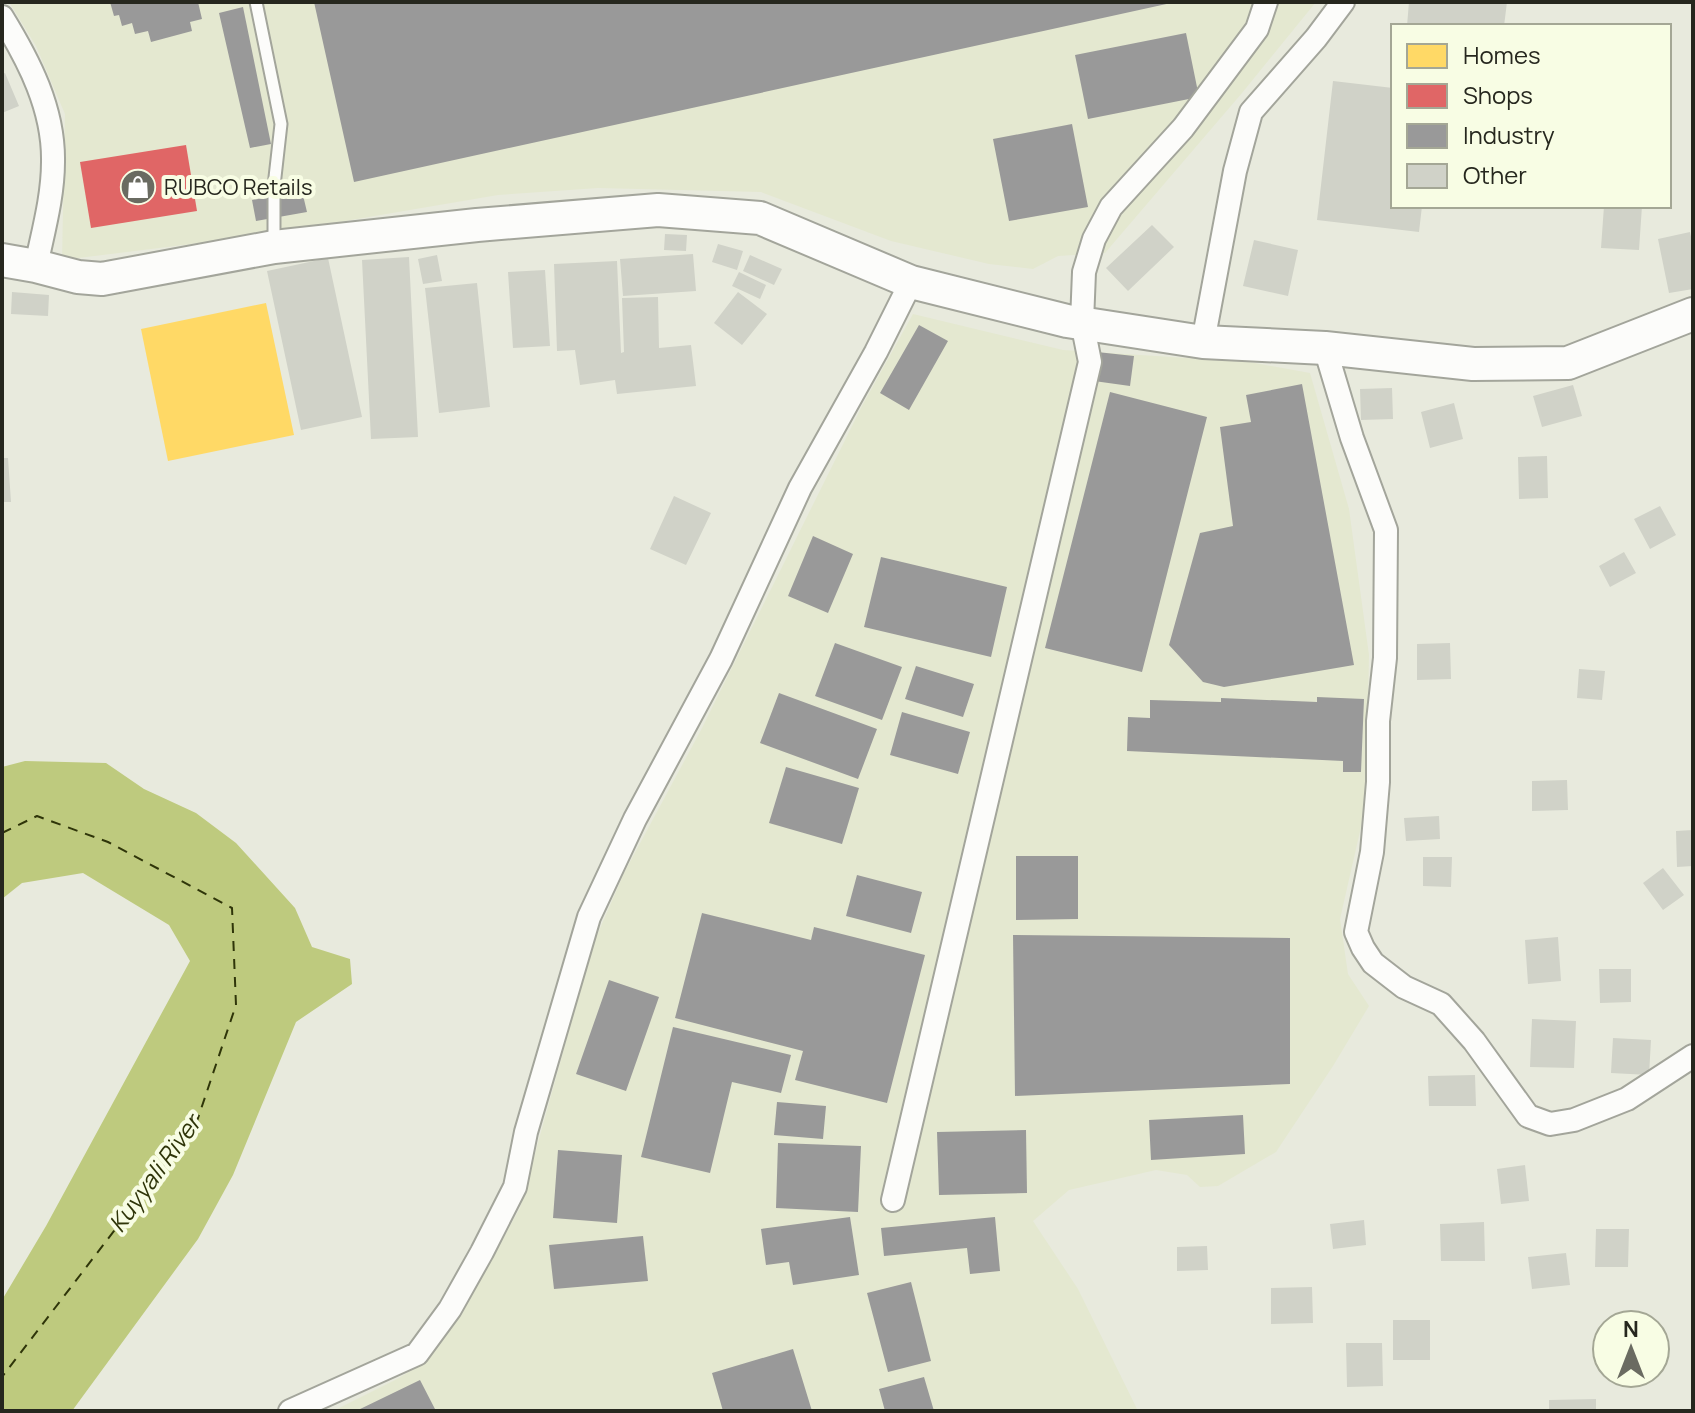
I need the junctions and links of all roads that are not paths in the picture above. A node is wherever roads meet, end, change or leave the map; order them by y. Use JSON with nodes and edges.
{"nodes":[{"id":1,"x":256,"y":2,"type":"edge"},
{"id":2,"x":1266,"y":2,"type":"edge"},
{"id":3,"x":1343,"y":2,"type":"edge"},
{"id":4,"x":2,"y":17,"type":"edge"},
{"id":5,"x":274,"y":247,"type":"junction"},
{"id":6,"x":2,"y":260,"type":"edge"},
{"id":7,"x":36,"y":266,"type":"junction"},
{"id":8,"x":911,"y":282,"type":"junction"},
{"id":9,"x":1693,"y":314,"type":"edge"},
{"id":10,"x":1082,"y":322,"type":"junction"},
{"id":11,"x":1203,"y":342,"type":"junction"},
{"id":12,"x":1325,"y":348,"type":"junction"},
{"id":13,"x":1693,"y":1056,"type":"edge"},
{"id":14,"x":893,"y":1200,"type":"dead end"},
{"id":15,"x":290,"y":1411,"type":"edge"}],
"edges":[{"from":1,"to":5,"type":"lane"},
{"from":2,"to":10,"type":"street"},
{"from":3,"to":11,"type":"street"},
{"from":4,"to":7,"type":"street"},
{"from":5,"to":7,"type":"main road"},
{"from":5,"to":8,"type":"main road"},
{"from":6,"to":7,"type":"main road"},
{"from":8,"to":10,"type":"main road"},
{"from":8,"to":15,"type":"street"},
{"from":9,"to":12,"type":"main road"},
{"from":10,"to":11,"type":"main road"},
{"from":10,"to":14,"type":"street"},
{"from":11,"to":12,"type":"main road"},
{"from":12,"to":13,"type":"street"}]}
